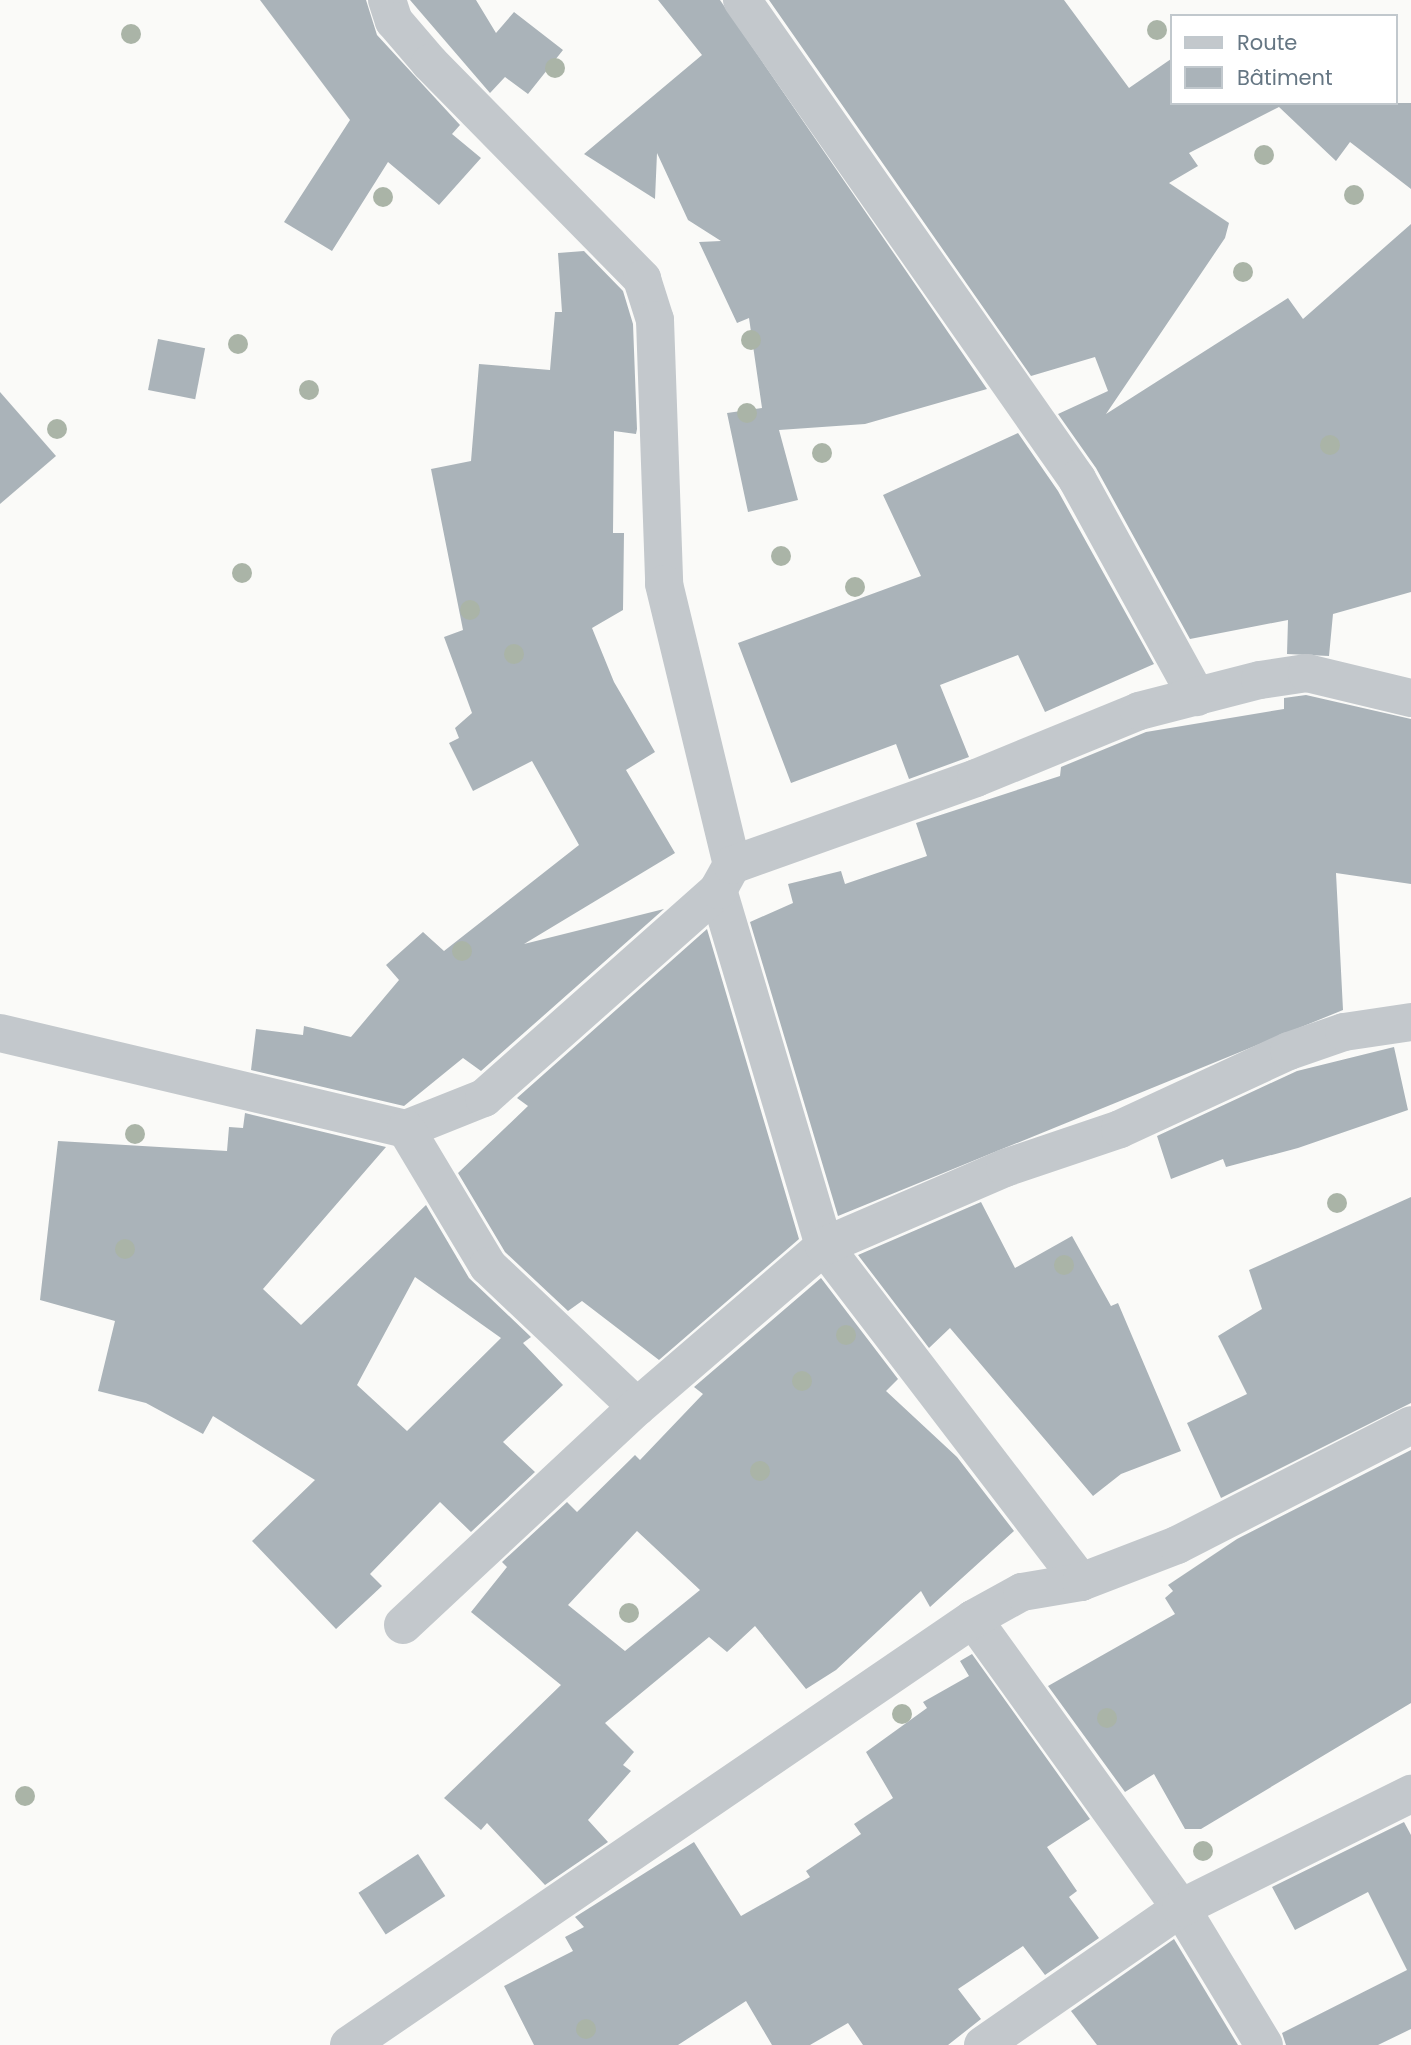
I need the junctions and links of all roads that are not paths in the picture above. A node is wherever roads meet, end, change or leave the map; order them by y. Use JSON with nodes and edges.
{"nodes":[{"id":1,"x":387,"y":0,"type":"edge"},
{"id":2,"x":742,"y":0,"type":"edge"},
{"id":3,"x":1197,"y":697,"type":"junction"},
{"id":4,"x":1411,"y":698,"type":"edge"},
{"id":5,"x":725,"y":877,"type":"junction"},
{"id":6,"x":1411,"y":1022,"type":"edge"},
{"id":7,"x":0,"y":1033,"type":"edge"},
{"id":8,"x":406,"y":1129,"type":"junction"},
{"id":9,"x":824,"y":1246,"type":"junction"},
{"id":10,"x":637,"y":1407,"type":"junction"},
{"id":11,"x":1411,"y":1425,"type":"edge"},
{"id":12,"x":1081,"y":1582,"type":"junction"},
{"id":13,"x":974,"y":1619,"type":"junction"},
{"id":14,"x":403,"y":1625,"type":"dead end"},
{"id":15,"x":1411,"y":1794,"type":"edge"},
{"id":16,"x":1181,"y":1909,"type":"junction"},
{"id":17,"x":349,"y":2045,"type":"edge"},
{"id":18,"x":983,"y":2045,"type":"edge"},
{"id":19,"x":1264,"y":2045,"type":"edge"}],
"edges":[{"from":1,"to":5,"type":"street"},
{"from":2,"to":3,"type":"street"},
{"from":3,"to":4,"type":"street"},
{"from":3,"to":5,"type":"street"},
{"from":5,"to":8,"type":"street"},
{"from":5,"to":9,"type":"street"},
{"from":6,"to":9,"type":"street"},
{"from":7,"to":8,"type":"street"},
{"from":8,"to":10,"type":"street"},
{"from":9,"to":10,"type":"street"},
{"from":9,"to":12,"type":"street"},
{"from":10,"to":14,"type":"street"},
{"from":11,"to":12,"type":"street"},
{"from":12,"to":13,"type":"street"},
{"from":13,"to":16,"type":"street"},
{"from":13,"to":17,"type":"street"},
{"from":15,"to":16,"type":"street"},
{"from":16,"to":18,"type":"street"},
{"from":16,"to":19,"type":"street"}]}
